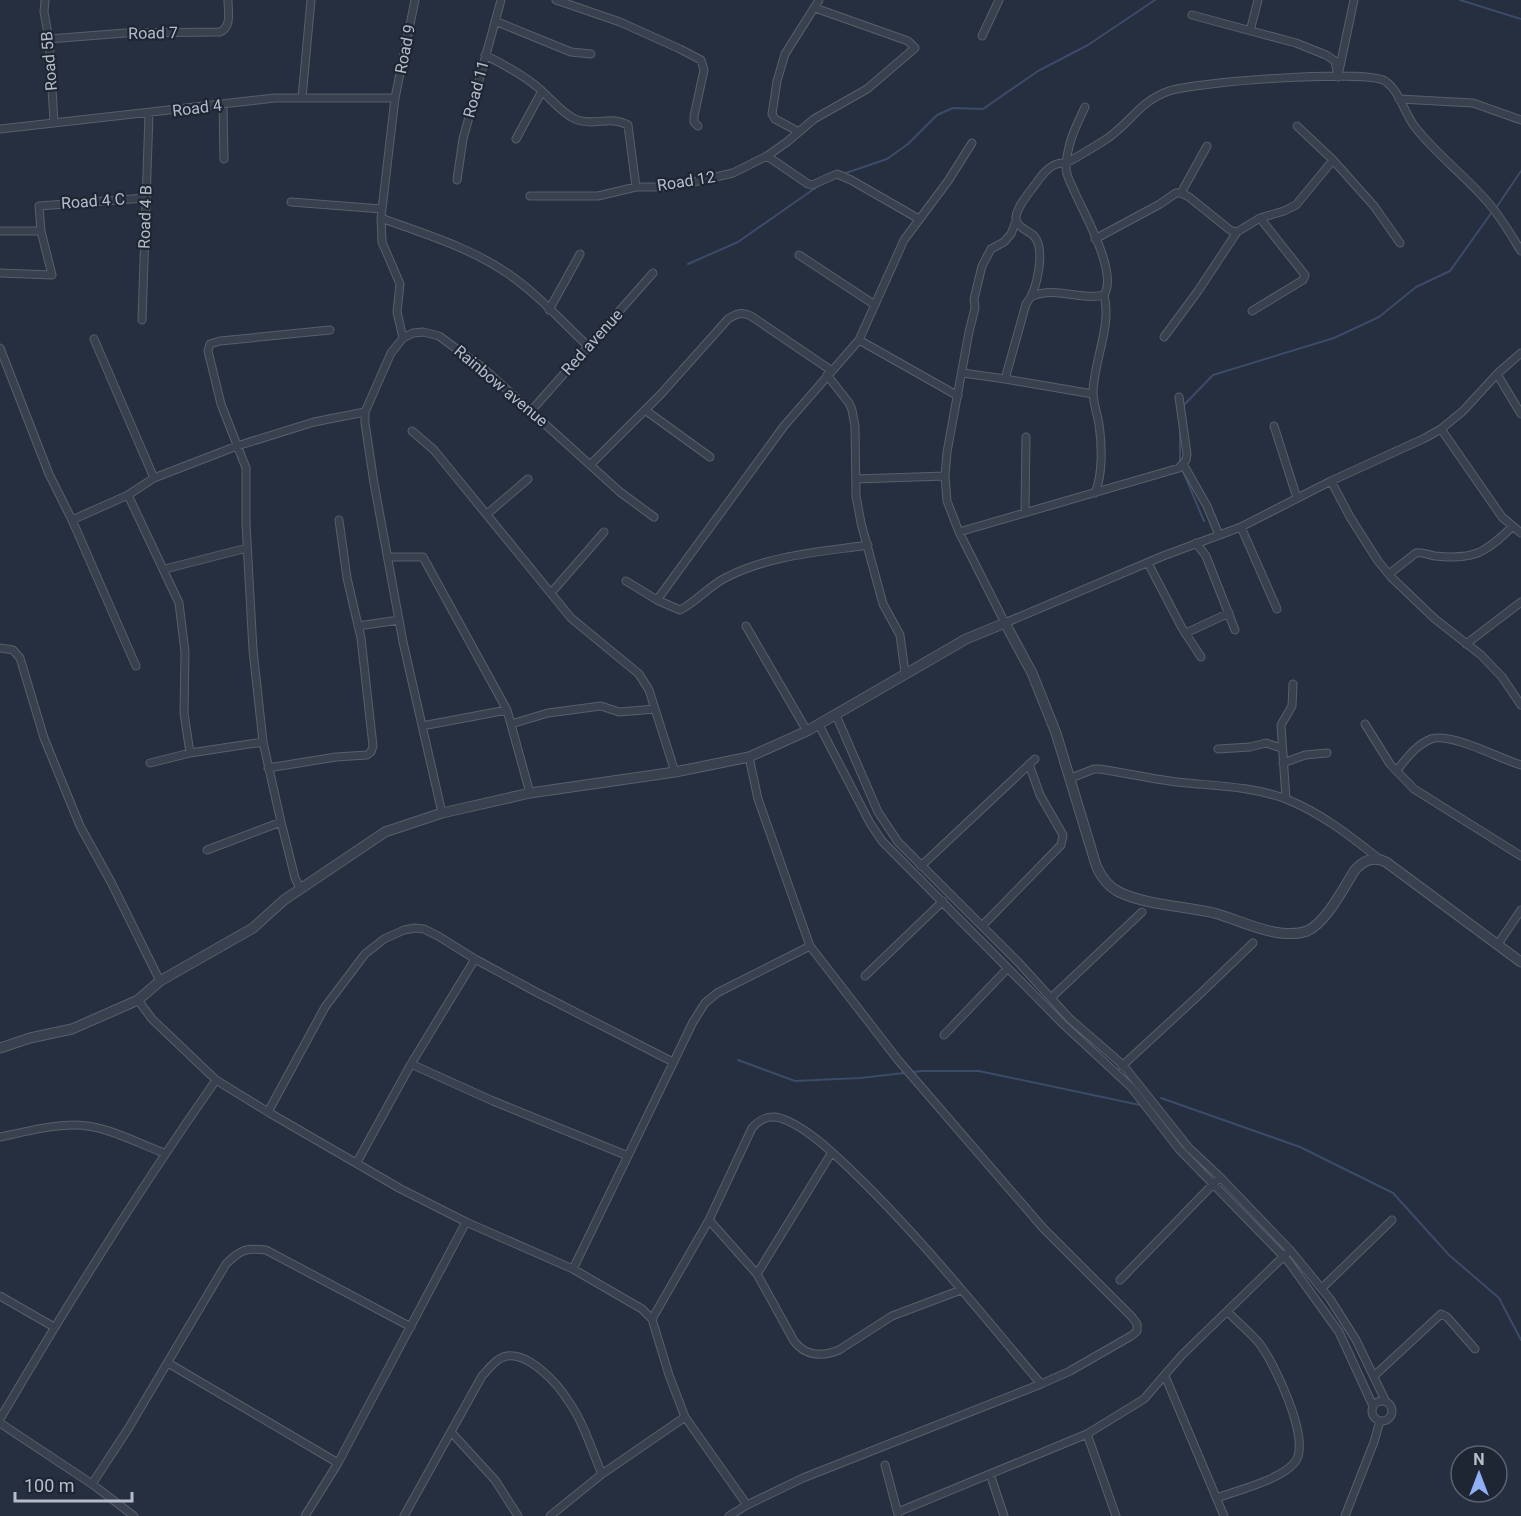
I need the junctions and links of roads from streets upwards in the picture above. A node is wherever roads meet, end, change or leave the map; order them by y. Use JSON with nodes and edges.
{"nodes":[{"id":1,"x":45,"y":0,"type":"edge"},
{"id":2,"x":228,"y":0,"type":"edge"},
{"id":3,"x":311,"y":0,"type":"edge"},
{"id":4,"x":415,"y":0,"type":"edge"},
{"id":5,"x":501,"y":0,"type":"edge"},
{"id":6,"x":556,"y":0,"type":"edge"},
{"id":7,"x":819,"y":0,"type":"edge"},
{"id":8,"x":999,"y":0,"type":"edge"},
{"id":9,"x":1258,"y":0,"type":"edge"},
{"id":10,"x":1354,"y":0,"type":"edge"},
{"id":11,"x":814,"y":9,"type":"junction"},
{"id":12,"x":1192,"y":15,"type":"dead end"},
{"id":13,"x":495,"y":21,"type":"junction"},
{"id":14,"x":1250,"y":31,"type":"junction"},
{"id":15,"x":982,"y":36,"type":"dead end"},
{"id":16,"x":49,"y":39,"type":"junction"},
{"id":17,"x":591,"y":54,"type":"dead end"},
{"id":18,"x":485,"y":55,"type":"junction"},
{"id":19,"x":1338,"y":76,"type":"junction"},
{"id":20,"x":542,"y":91,"type":"junction"},
{"id":21,"x":302,"y":98,"type":"junction"},
{"id":22,"x":394,"y":98,"type":"junction"},
{"id":23,"x":1399,"y":99,"type":"junction"},
{"id":24,"x":223,"y":105,"type":"junction"},
{"id":25,"x":1085,"y":107,"type":"dead end"},
{"id":26,"x":148,"y":114,"type":"junction"},
{"id":27,"x":1521,"y":120,"type":"edge"},
{"id":28,"x":54,"y":122,"type":"junction"},
{"id":29,"x":698,"y":126,"type":"dead end"},
{"id":30,"x":1297,"y":126,"type":"dead end"},
{"id":31,"x":0,"y":129,"type":"edge"},
{"id":32,"x":799,"y":132,"type":"junction"},
{"id":33,"x":516,"y":139,"type":"dead end"},
{"id":34,"x":972,"y":143,"type":"dead end"},
{"id":35,"x":1207,"y":146,"type":"dead end"},
{"id":36,"x":767,"y":156,"type":"junction"},
{"id":37,"x":224,"y":159,"type":"dead end"},
{"id":38,"x":1333,"y":160,"type":"junction"},
{"id":39,"x":1068,"y":163,"type":"junction"},
{"id":40,"x":457,"y":180,"type":"dead end"},
{"id":41,"x":636,"y":187,"type":"junction"},
{"id":42,"x":1181,"y":193,"type":"junction"},
{"id":43,"x":530,"y":196,"type":"dead end"},
{"id":44,"x":145,"y":198,"type":"junction"},
{"id":45,"x":291,"y":202,"type":"dead end"},
{"id":46,"x":382,"y":209,"type":"junction"},
{"id":47,"x":381,"y":218,"type":"junction"},
{"id":48,"x":1260,"y":218,"type":"junction"},
{"id":49,"x":919,"y":219,"type":"junction"},
{"id":50,"x":1016,"y":220,"type":"junction"},
{"id":51,"x":0,"y":231,"type":"edge"},
{"id":52,"x":41,"y":231,"type":"junction"},
{"id":53,"x":1237,"y":232,"type":"junction"},
{"id":54,"x":1095,"y":239,"type":"junction"},
{"id":55,"x":1400,"y":243,"type":"dead end"},
{"id":56,"x":1521,"y":251,"type":"edge"},
{"id":57,"x":580,"y":254,"type":"dead end"},
{"id":58,"x":800,"y":255,"type":"dead end"},
{"id":59,"x":0,"y":273,"type":"edge"},
{"id":60,"x":653,"y":273,"type":"dead end"},
{"id":61,"x":1104,"y":295,"type":"junction"},
{"id":62,"x":1033,"y":296,"type":"junction"},
{"id":63,"x":875,"y":305,"type":"junction"},
{"id":64,"x":549,"y":310,"type":"junction"},
{"id":65,"x":1252,"y":311,"type":"dead end"},
{"id":66,"x":142,"y":320,"type":"dead end"},
{"id":67,"x":330,"y":330,"type":"dead end"},
{"id":68,"x":1164,"y":337,"type":"dead end"},
{"id":69,"x":403,"y":338,"type":"junction"},
{"id":70,"x":94,"y":339,"type":"dead end"},
{"id":71,"x":859,"y":340,"type":"junction"},
{"id":72,"x":589,"y":347,"type":"junction"},
{"id":73,"x":0,"y":348,"type":"edge"},
{"id":74,"x":1521,"y":353,"type":"edge"},
{"id":75,"x":829,"y":373,"type":"junction"},
{"id":76,"x":963,"y":374,"type":"junction"},
{"id":77,"x":1497,"y":374,"type":"junction"},
{"id":78,"x":1005,"y":379,"type":"junction"},
{"id":79,"x":1093,"y":394,"type":"junction"},
{"id":80,"x":958,"y":396,"type":"junction"},
{"id":81,"x":1179,"y":397,"type":"dead end"},
{"id":82,"x":645,"y":410,"type":"junction"},
{"id":83,"x":531,"y":411,"type":"junction"},
{"id":84,"x":365,"y":412,"type":"junction"},
{"id":85,"x":1521,"y":414,"type":"edge"},
{"id":86,"x":1274,"y":426,"type":"dead end"},
{"id":87,"x":1441,"y":429,"type":"junction"},
{"id":88,"x":412,"y":430,"type":"dead end"},
{"id":89,"x":1026,"y":437,"type":"dead end"},
{"id":90,"x":237,"y":446,"type":"junction"},
{"id":91,"x":710,"y":457,"type":"dead end"},
{"id":92,"x":591,"y":464,"type":"junction"},
{"id":93,"x":1183,"y":464,"type":"junction"},
{"id":94,"x":945,"y":476,"type":"junction"},
{"id":95,"x":154,"y":478,"type":"junction"},
{"id":96,"x":528,"y":479,"type":"dead end"},
{"id":97,"x":856,"y":479,"type":"junction"},
{"id":98,"x":1331,"y":481,"type":"junction"},
{"id":99,"x":1095,"y":493,"type":"junction"},
{"id":100,"x":128,"y":495,"type":"junction"},
{"id":101,"x":1297,"y":498,"type":"junction"},
{"id":102,"x":1025,"y":512,"type":"junction"},
{"id":103,"x":487,"y":514,"type":"junction"},
{"id":104,"x":654,"y":517,"type":"dead end"},
{"id":105,"x":72,"y":520,"type":"junction"},
{"id":106,"x":339,"y":520,"type":"dead end"},
{"id":107,"x":1241,"y":527,"type":"junction"},
{"id":108,"x":1512,"y":527,"type":"junction"},
{"id":109,"x":604,"y":532,"type":"dead end"},
{"id":110,"x":959,"y":532,"type":"junction"},
{"id":111,"x":1521,"y":533,"type":"edge"},
{"id":112,"x":1219,"y":535,"type":"junction"},
{"id":113,"x":1196,"y":543,"type":"junction"},
{"id":114,"x":868,"y":545,"type":"junction"},
{"id":115,"x":248,"y":548,"type":"junction"},
{"id":116,"x":388,"y":557,"type":"junction"},
{"id":117,"x":1148,"y":563,"type":"junction"},
{"id":118,"x":165,"y":569,"type":"junction"},
{"id":119,"x":1389,"y":574,"type":"junction"},
{"id":120,"x":626,"y":581,"type":"dead end"},
{"id":121,"x":551,"y":593,"type":"junction"},
{"id":122,"x":657,"y":600,"type":"junction"},
{"id":123,"x":1521,"y":602,"type":"edge"},
{"id":124,"x":1277,"y":609,"type":"dead end"},
{"id":125,"x":1228,"y":613,"type":"junction"},
{"id":126,"x":399,"y":620,"type":"junction"},
{"id":127,"x":1005,"y":623,"type":"junction"},
{"id":128,"x":358,"y":626,"type":"junction"},
{"id":129,"x":746,"y":626,"type":"dead end"},
{"id":130,"x":1235,"y":630,"type":"dead end"},
{"id":131,"x":1186,"y":633,"type":"junction"},
{"id":132,"x":1466,"y":644,"type":"junction"},
{"id":133,"x":0,"y":648,"type":"edge"},
{"id":134,"x":1201,"y":657,"type":"dead end"},
{"id":135,"x":136,"y":666,"type":"dead end"},
{"id":136,"x":904,"y":673,"type":"junction"},
{"id":137,"x":1293,"y":684,"type":"dead end"},
{"id":138,"x":1521,"y":705,"type":"edge"},
{"id":139,"x":655,"y":709,"type":"junction"},
{"id":140,"x":507,"y":710,"type":"junction"},
{"id":141,"x":836,"y":715,"type":"junction"},
{"id":142,"x":510,"y":724,"type":"junction"},
{"id":143,"x":1365,"y":724,"type":"dead end"},
{"id":144,"x":819,"y":725,"type":"junction"},
{"id":145,"x":422,"y":726,"type":"junction"},
{"id":146,"x":807,"y":731,"type":"junction"},
{"id":147,"x":263,"y":742,"type":"junction"},
{"id":148,"x":1281,"y":748,"type":"junction"},
{"id":149,"x":1218,"y":749,"type":"dead end"},
{"id":150,"x":190,"y":753,"type":"junction"},
{"id":151,"x":1327,"y":753,"type":"dead end"},
{"id":152,"x":749,"y":757,"type":"junction"},
{"id":153,"x":1035,"y":759,"type":"dead end"},
{"id":154,"x":150,"y":763,"type":"dead end"},
{"id":155,"x":1283,"y":763,"type":"junction"},
{"id":156,"x":1029,"y":764,"type":"junction"},
{"id":157,"x":1521,"y":765,"type":"edge"},
{"id":158,"x":268,"y":768,"type":"junction"},
{"id":159,"x":1397,"y":770,"type":"junction"},
{"id":160,"x":675,"y":772,"type":"junction"},
{"id":161,"x":1071,"y":778,"type":"junction"},
{"id":162,"x":530,"y":793,"type":"junction"},
{"id":163,"x":1286,"y":799,"type":"junction"},
{"id":164,"x":442,"y":813,"type":"junction"},
{"id":165,"x":281,"y":822,"type":"junction"},
{"id":166,"x":207,"y":850,"type":"dead end"},
{"id":167,"x":1521,"y":856,"type":"edge"},
{"id":168,"x":1378,"y":858,"type":"junction"},
{"id":169,"x":921,"y":866,"type":"junction"},
{"id":170,"x":300,"y":888,"type":"junction"},
{"id":171,"x":943,"y":901,"type":"junction"},
{"id":172,"x":1521,"y":910,"type":"edge"},
{"id":173,"x":1142,"y":912,"type":"dead end"},
{"id":174,"x":982,"y":927,"type":"junction"},
{"id":175,"x":1252,"y":943,"type":"dead end"},
{"id":176,"x":1498,"y":944,"type":"junction"},
{"id":177,"x":810,"y":946,"type":"junction"},
{"id":178,"x":475,"y":959,"type":"junction"},
{"id":179,"x":1521,"y":962,"type":"edge"},
{"id":180,"x":1008,"y":968,"type":"junction"},
{"id":181,"x":865,"y":976,"type":"dead end"},
{"id":182,"x":160,"y":981,"type":"junction"},
{"id":183,"x":1052,"y":998,"type":"junction"},
{"id":184,"x":138,"y":1000,"type":"junction"},
{"id":185,"x":944,"y":1035,"type":"dead end"},
{"id":186,"x":0,"y":1048,"type":"edge"},
{"id":187,"x":673,"y":1062,"type":"junction"},
{"id":188,"x":411,"y":1064,"type":"junction"},
{"id":189,"x":1123,"y":1065,"type":"junction"},
{"id":190,"x":1115,"y":1072,"type":"junction"},
{"id":191,"x":216,"y":1080,"type":"junction"},
{"id":192,"x":268,"y":1112,"type":"junction"},
{"id":193,"x":0,"y":1137,"type":"edge"},
{"id":194,"x":832,"y":1152,"type":"junction"},
{"id":195,"x":164,"y":1154,"type":"junction"},
{"id":196,"x":628,"y":1156,"type":"junction"},
{"id":197,"x":357,"y":1162,"type":"junction"},
{"id":198,"x":1220,"y":1177,"type":"junction"},
{"id":199,"x":1212,"y":1185,"type":"junction"},
{"id":200,"x":709,"y":1220,"type":"junction"},
{"id":201,"x":1392,"y":1220,"type":"dead end"},
{"id":202,"x":466,"y":1222,"type":"junction"},
{"id":203,"x":1290,"y":1250,"type":"junction"},
{"id":204,"x":1283,"y":1257,"type":"junction"},
{"id":205,"x":573,"y":1269,"type":"junction"},
{"id":206,"x":757,"y":1274,"type":"junction"},
{"id":207,"x":1120,"y":1280,"type":"dead end"},
{"id":208,"x":1322,"y":1288,"type":"junction"},
{"id":209,"x":961,"y":1290,"type":"junction"},
{"id":210,"x":0,"y":1296,"type":"edge"},
{"id":211,"x":1227,"y":1311,"type":"junction"},
{"id":212,"x":652,"y":1319,"type":"junction"},
{"id":213,"x":54,"y":1327,"type":"junction"},
{"id":214,"x":411,"y":1327,"type":"junction"},
{"id":215,"x":1475,"y":1349,"type":"dead end"},
{"id":216,"x":168,"y":1363,"type":"junction"},
{"id":217,"x":1165,"y":1376,"type":"junction"},
{"id":218,"x":1374,"y":1376,"type":"junction"},
{"id":219,"x":1041,"y":1384,"type":"junction"},
{"id":220,"x":1386,"y":1402,"type":"junction"},
{"id":221,"x":1373,"y":1407,"type":"junction"},
{"id":222,"x":685,"y":1417,"type":"junction"},
{"id":223,"x":0,"y":1421,"type":"edge"},
{"id":224,"x":1380,"y":1421,"type":"junction"},
{"id":225,"x":451,"y":1432,"type":"junction"},
{"id":226,"x":1087,"y":1434,"type":"junction"},
{"id":227,"x":338,"y":1463,"type":"junction"},
{"id":228,"x":885,"y":1465,"type":"dead end"},
{"id":229,"x":602,"y":1474,"type":"junction"},
{"id":230,"x":990,"y":1474,"type":"junction"},
{"id":231,"x":92,"y":1484,"type":"junction"},
{"id":232,"x":1217,"y":1498,"type":"junction"},
{"id":233,"x":747,"y":1505,"type":"junction"},
{"id":234,"x":898,"y":1514,"type":"edge"},
{"id":235,"x":134,"y":1516,"type":"edge"},
{"id":236,"x":305,"y":1516,"type":"edge"},
{"id":237,"x":404,"y":1516,"type":"edge"},
{"id":238,"x":518,"y":1516,"type":"edge"},
{"id":239,"x":550,"y":1516,"type":"edge"},
{"id":240,"x":729,"y":1516,"type":"edge"},
{"id":241,"x":1004,"y":1516,"type":"edge"},
{"id":242,"x":1116,"y":1516,"type":"edge"},
{"id":243,"x":1224,"y":1516,"type":"edge"},
{"id":244,"x":1345,"y":1516,"type":"edge"}],
"edges":[{"from":1,"to":16,"type":"street","name":"Road 5B"},
{"from":2,"to":16,"type":"street","name":"Road 7"},
{"from":3,"to":21,"type":"street"},
{"from":4,"to":22,"type":"street","name":"Road 9"},
{"from":5,"to":13,"type":"street","name":"Road 11"},
{"from":6,"to":29,"type":"street"},
{"from":7,"to":11,"type":"street"},
{"from":8,"to":15,"type":"street"},
{"from":9,"to":14,"type":"street"},
{"from":10,"to":19,"type":"street"},
{"from":11,"to":32,"type":"street"},
{"from":11,"to":32,"type":"street","name":"Road 12"},
{"from":12,"to":14,"type":"street"},
{"from":13,"to":17,"type":"street"},
{"from":13,"to":18,"type":"street","name":"Road 11"},
{"from":14,"to":19,"type":"street"},
{"from":16,"to":28,"type":"street","name":"Road 5B"},
{"from":18,"to":20,"type":"street","name":"Road 12"},
{"from":18,"to":40,"type":"street","name":"Road 11"},
{"from":19,"to":23,"type":"street"},
{"from":19,"to":39,"type":"street"},
{"from":20,"to":33,"type":"street"},
{"from":20,"to":41,"type":"street","name":"Road 12"},
{"from":21,"to":22,"type":"street","name":"Road 4"},
{"from":21,"to":24,"type":"street","name":"Road 4"},
{"from":22,"to":46,"type":"street","name":"Road 9"},
{"from":23,"to":27,"type":"street"},
{"from":23,"to":56,"type":"street"},
{"from":24,"to":26,"type":"street","name":"Road 4"},
{"from":24,"to":37,"type":"street"},
{"from":25,"to":39,"type":"street"},
{"from":26,"to":28,"type":"street","name":"Road 4"},
{"from":26,"to":44,"type":"street","name":"Road 4 B"},
{"from":28,"to":31,"type":"street","name":"Road 4"},
{"from":30,"to":38,"type":"street"},
{"from":32,"to":36,"type":"street","name":"Road 12"},
{"from":34,"to":49,"type":"street"},
{"from":35,"to":42,"type":"street"},
{"from":36,"to":41,"type":"street","name":"Road 12"},
{"from":36,"to":49,"type":"street"},
{"from":38,"to":48,"type":"street"},
{"from":38,"to":55,"type":"street"},
{"from":39,"to":50,"type":"street"},
{"from":39,"to":54,"type":"street"},
{"from":41,"to":43,"type":"street"},
{"from":42,"to":53,"type":"street"},
{"from":42,"to":54,"type":"street"},
{"from":44,"to":52,"type":"street","name":"Road 4 C"},
{"from":44,"to":66,"type":"street","name":"Road 4 B"},
{"from":45,"to":46,"type":"street"},
{"from":46,"to":47,"type":"street","name":"Road 9"},
{"from":47,"to":64,"type":"street"},
{"from":47,"to":69,"type":"street","name":"Road 9"},
{"from":48,"to":53,"type":"street"},
{"from":48,"to":65,"type":"street"},
{"from":49,"to":63,"type":"street"},
{"from":50,"to":62,"type":"street"},
{"from":50,"to":76,"type":"street"},
{"from":51,"to":52,"type":"street"},
{"from":52,"to":59,"type":"street","name":"Road 4 C"},
{"from":53,"to":68,"type":"street"},
{"from":54,"to":61,"type":"street"},
{"from":57,"to":64,"type":"street"},
{"from":58,"to":63,"type":"street"},
{"from":60,"to":72,"type":"street","name":"Red avenue"},
{"from":61,"to":62,"type":"street"},
{"from":61,"to":79,"type":"street"},
{"from":62,"to":78,"type":"street"},
{"from":63,"to":71,"type":"street"},
{"from":64,"to":72,"type":"street"},
{"from":67,"to":90,"type":"street"},
{"from":69,"to":83,"type":"street","name":"Rainbow avenue"},
{"from":69,"to":84,"type":"street"},
{"from":70,"to":95,"type":"street"},
{"from":71,"to":75,"type":"street"},
{"from":71,"to":80,"type":"street"},
{"from":72,"to":83,"type":"street","name":"Red avenue"},
{"from":73,"to":105,"type":"street"},
{"from":74,"to":77,"type":"street"},
{"from":75,"to":82,"type":"street"},
{"from":75,"to":97,"type":"street"},
{"from":75,"to":122,"type":"street"},
{"from":76,"to":78,"type":"street"},
{"from":76,"to":80,"type":"street"},
{"from":77,"to":85,"type":"street"},
{"from":77,"to":87,"type":"street"},
{"from":78,"to":79,"type":"street"},
{"from":79,"to":99,"type":"street"},
{"from":80,"to":94,"type":"street"},
{"from":81,"to":93,"type":"street"},
{"from":82,"to":91,"type":"street"},
{"from":82,"to":92,"type":"street"},
{"from":83,"to":92,"type":"street","name":"Rainbow avenue"},
{"from":84,"to":90,"type":"street"},
{"from":84,"to":116,"type":"street"},
{"from":86,"to":101,"type":"street"},
{"from":87,"to":98,"type":"street"},
{"from":87,"to":108,"type":"street"},
{"from":88,"to":103,"type":"street"},
{"from":89,"to":102,"type":"street"},
{"from":90,"to":95,"type":"street"},
{"from":90,"to":115,"type":"street"},
{"from":92,"to":104,"type":"street","name":"Rainbow avenue"},
{"from":93,"to":99,"type":"street"},
{"from":93,"to":112,"type":"street"},
{"from":94,"to":97,"type":"street"},
{"from":94,"to":110,"type":"street"},
{"from":95,"to":100,"type":"street"},
{"from":96,"to":103,"type":"street"},
{"from":97,"to":114,"type":"street"},
{"from":98,"to":101,"type":"street"},
{"from":98,"to":119,"type":"street"},
{"from":99,"to":102,"type":"street"},
{"from":100,"to":105,"type":"street"},
{"from":100,"to":118,"type":"street"},
{"from":101,"to":107,"type":"street"},
{"from":102,"to":110,"type":"street"},
{"from":103,"to":121,"type":"street"},
{"from":105,"to":135,"type":"street"},
{"from":106,"to":128,"type":"street"},
{"from":107,"to":112,"type":"street"},
{"from":107,"to":124,"type":"street"},
{"from":108,"to":111,"type":"street"},
{"from":108,"to":119,"type":"street"},
{"from":109,"to":121,"type":"street"},
{"from":110,"to":127,"type":"street"},
{"from":112,"to":113,"type":"street"},
{"from":113,"to":117,"type":"street"},
{"from":113,"to":125,"type":"street"},
{"from":114,"to":122,"type":"street"},
{"from":114,"to":136,"type":"street"},
{"from":115,"to":118,"type":"street"},
{"from":115,"to":147,"type":"street"},
{"from":116,"to":126,"type":"street"},
{"from":116,"to":140,"type":"street"},
{"from":117,"to":127,"type":"street"},
{"from":117,"to":131,"type":"street"},
{"from":118,"to":150,"type":"street"},
{"from":119,"to":132,"type":"street"},
{"from":120,"to":122,"type":"street"},
{"from":121,"to":139,"type":"street"},
{"from":123,"to":132,"type":"street"},
{"from":125,"to":130,"type":"street"},
{"from":125,"to":131,"type":"street"},
{"from":126,"to":128,"type":"street"},
{"from":126,"to":145,"type":"street"},
{"from":127,"to":136,"type":"street"},
{"from":127,"to":161,"type":"street"},
{"from":128,"to":158,"type":"street"},
{"from":129,"to":146,"type":"street"},
{"from":131,"to":134,"type":"street"},
{"from":132,"to":138,"type":"street"},
{"from":133,"to":182,"type":"street"},
{"from":136,"to":141,"type":"street"},
{"from":137,"to":148,"type":"street"},
{"from":139,"to":142,"type":"street"},
{"from":139,"to":160,"type":"street"},
{"from":140,"to":142,"type":"street"},
{"from":140,"to":145,"type":"street"},
{"from":141,"to":144,"type":"street"},
{"from":141,"to":169,"type":"street"},
{"from":142,"to":162,"type":"street"},
{"from":143,"to":159,"type":"street"},
{"from":144,"to":146,"type":"street"},
{"from":144,"to":171,"type":"street"},
{"from":145,"to":164,"type":"street"},
{"from":146,"to":152,"type":"street"},
{"from":147,"to":150,"type":"street"},
{"from":147,"to":158,"type":"street"},
{"from":148,"to":149,"type":"street"},
{"from":148,"to":155,"type":"street"},
{"from":150,"to":154,"type":"street"},
{"from":151,"to":155,"type":"street"},
{"from":152,"to":160,"type":"street"},
{"from":152,"to":177,"type":"street"},
{"from":153,"to":156,"type":"street"},
{"from":155,"to":163,"type":"street"},
{"from":156,"to":169,"type":"street"},
{"from":156,"to":174,"type":"street"},
{"from":157,"to":159,"type":"street"},
{"from":158,"to":165,"type":"street"},
{"from":159,"to":167,"type":"street"},
{"from":160,"to":162,"type":"street"},
{"from":161,"to":163,"type":"street"},
{"from":161,"to":168,"type":"street"},
{"from":162,"to":164,"type":"street"},
{"from":163,"to":168,"type":"street"},
{"from":164,"to":170,"type":"street"},
{"from":165,"to":166,"type":"street"},
{"from":165,"to":170,"type":"street"},
{"from":168,"to":176,"type":"street"},
{"from":169,"to":174,"type":"street"},
{"from":170,"to":182,"type":"street"},
{"from":171,"to":180,"type":"street"},
{"from":171,"to":181,"type":"street"},
{"from":172,"to":176,"type":"street"},
{"from":173,"to":183,"type":"street"},
{"from":174,"to":183,"type":"street"},
{"from":175,"to":189,"type":"street"},
{"from":176,"to":179,"type":"street"},
{"from":177,"to":187,"type":"street"},
{"from":177,"to":219,"type":"street"},
{"from":178,"to":187,"type":"street"},
{"from":178,"to":188,"type":"street"},
{"from":178,"to":192,"type":"street"},
{"from":180,"to":185,"type":"street"},
{"from":180,"to":190,"type":"street"},
{"from":182,"to":184,"type":"street"},
{"from":183,"to":189,"type":"street"},
{"from":184,"to":186,"type":"street"},
{"from":184,"to":191,"type":"street"},
{"from":187,"to":196,"type":"street"},
{"from":188,"to":196,"type":"street"},
{"from":188,"to":197,"type":"street"},
{"from":189,"to":190,"type":"street"},
{"from":189,"to":198,"type":"street"},
{"from":190,"to":199,"type":"street"},
{"from":191,"to":192,"type":"street"},
{"from":191,"to":195,"type":"street"},
{"from":192,"to":197,"type":"street"},
{"from":193,"to":195,"type":"street"},
{"from":194,"to":200,"type":"street"},
{"from":194,"to":206,"type":"street"},
{"from":194,"to":209,"type":"street"},
{"from":195,"to":213,"type":"street"},
{"from":196,"to":205,"type":"street"},
{"from":197,"to":202,"type":"street"},
{"from":198,"to":199,"type":"street"},
{"from":198,"to":203,"type":"street"},
{"from":199,"to":204,"type":"street"},
{"from":199,"to":207,"type":"street"},
{"from":200,"to":206,"type":"street"},
{"from":200,"to":212,"type":"street"},
{"from":201,"to":208,"type":"street"},
{"from":202,"to":205,"type":"street"},
{"from":202,"to":214,"type":"street"},
{"from":203,"to":204,"type":"street"},
{"from":203,"to":208,"type":"street"},
{"from":204,"to":211,"type":"street"},
{"from":204,"to":221,"type":"street"},
{"from":205,"to":212,"type":"street"},
{"from":206,"to":209,"type":"street"},
{"from":208,"to":218,"type":"street"},
{"from":209,"to":219,"type":"street"},
{"from":210,"to":213,"type":"street"},
{"from":211,"to":217,"type":"street"},
{"from":211,"to":232,"type":"street"},
{"from":212,"to":222,"type":"street"},
{"from":213,"to":223,"type":"street"},
{"from":214,"to":216,"type":"street"},
{"from":214,"to":227,"type":"street"},
{"from":215,"to":218,"type":"street"},
{"from":216,"to":227,"type":"street"},
{"from":216,"to":231,"type":"street"},
{"from":217,"to":226,"type":"street"},
{"from":217,"to":232,"type":"street"},
{"from":218,"to":220,"type":"street"},
{"from":219,"to":233,"type":"street"},
{"from":220,"to":221,"type":"street"},
{"from":220,"to":224,"type":"street"},
{"from":221,"to":224,"type":"street"},
{"from":222,"to":229,"type":"street"},
{"from":222,"to":233,"type":"street"},
{"from":223,"to":231,"type":"street"},
{"from":224,"to":244,"type":"street"},
{"from":225,"to":229,"type":"street"},
{"from":225,"to":237,"type":"street"},
{"from":225,"to":238,"type":"street"},
{"from":226,"to":230,"type":"street"},
{"from":226,"to":242,"type":"street"},
{"from":227,"to":236,"type":"street"},
{"from":228,"to":234,"type":"street"},
{"from":229,"to":239,"type":"street"},
{"from":230,"to":234,"type":"street"},
{"from":230,"to":241,"type":"street"},
{"from":231,"to":235,"type":"street"},
{"from":232,"to":243,"type":"street"},
{"from":233,"to":240,"type":"street"}]}
